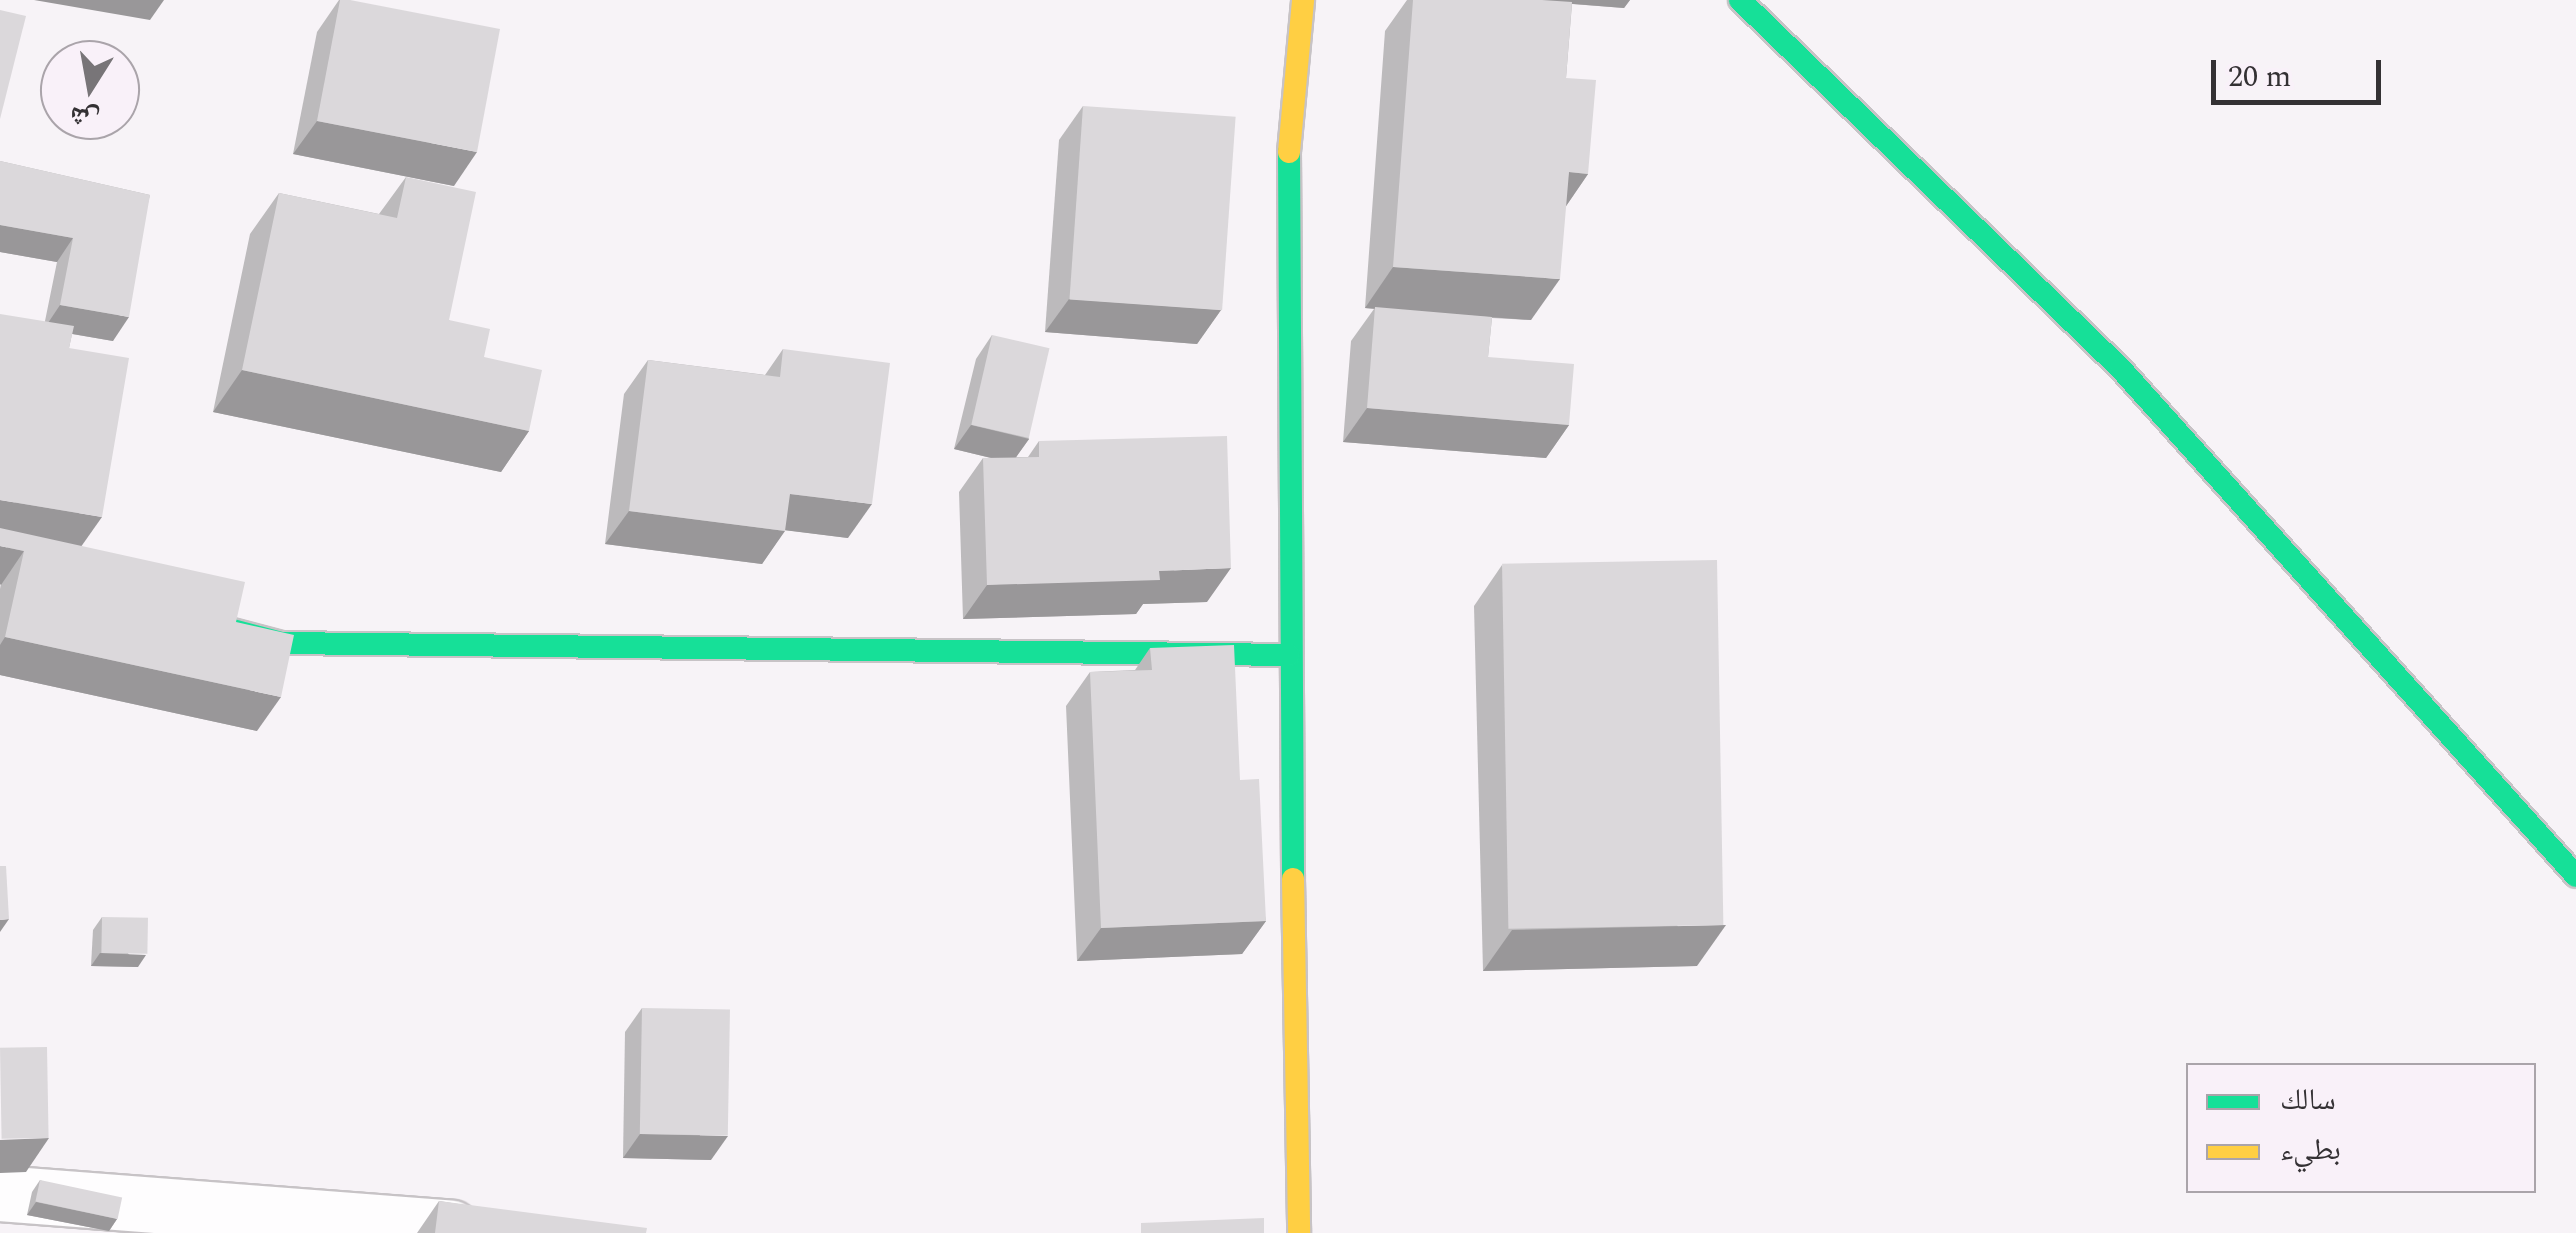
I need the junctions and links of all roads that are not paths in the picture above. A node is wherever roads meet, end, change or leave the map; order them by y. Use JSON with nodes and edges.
{"nodes":[{"id":1,"x":1303,"y":0,"type":"edge"},
{"id":2,"x":1740,"y":0,"type":"edge"},
{"id":3,"x":188,"y":619,"type":"edge"},
{"id":4,"x":1289,"y":655,"type":"junction"},
{"id":5,"x":2576,"y":876,"type":"edge"},
{"id":6,"x":0,"y":1193,"type":"edge"},
{"id":7,"x":451,"y":1228,"type":"edge"},
{"id":8,"x":1299,"y":1233,"type":"edge"}],
"edges":[{"from":1,"to":4,"type":"street"},
{"from":2,"to":5,"type":"street"},
{"from":3,"to":4,"type":"street"},
{"from":4,"to":8,"type":"street"},
{"from":6,"to":7,"type":"street"}]}
